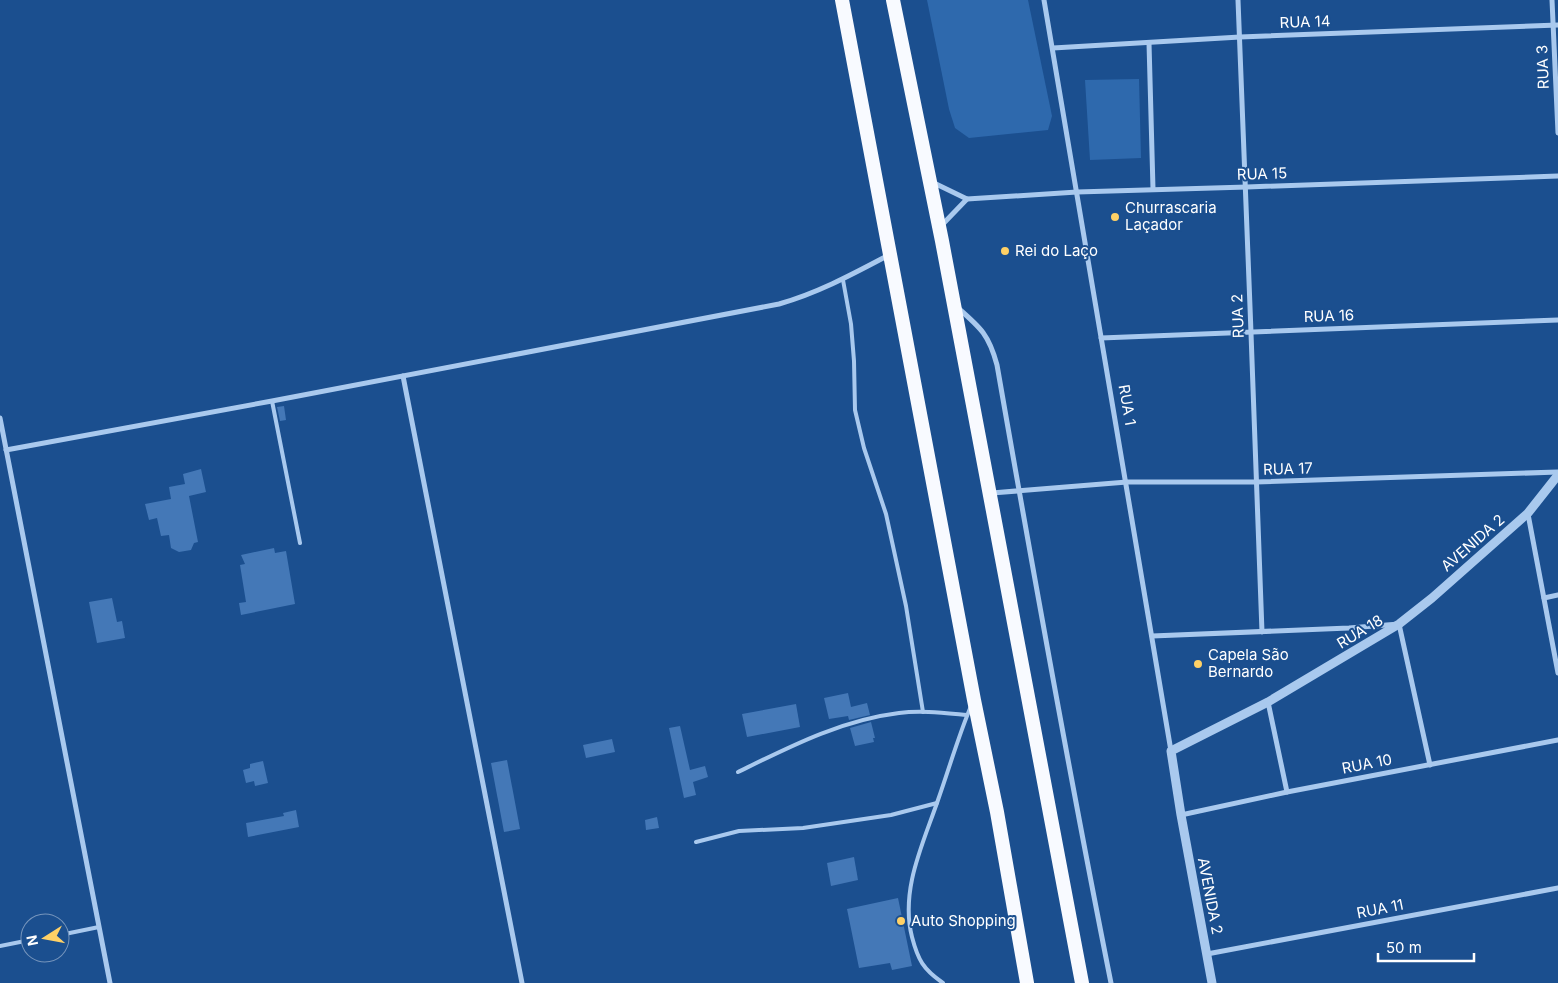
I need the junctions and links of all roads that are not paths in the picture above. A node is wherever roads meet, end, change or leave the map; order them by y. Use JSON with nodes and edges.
{"nodes":[{"id":1,"x":893,"y":0,"type":"edge"},
{"id":2,"x":1044,"y":0,"type":"edge"},
{"id":3,"x":1238,"y":0,"type":"edge"},
{"id":4,"x":1552,"y":0,"type":"edge"},
{"id":5,"x":843,"y":2,"type":"edge"},
{"id":6,"x":1556,"y":26,"type":"edge"},
{"id":7,"x":1240,"y":37,"type":"junction"},
{"id":8,"x":1149,"y":43,"type":"junction"},
{"id":9,"x":1053,"y":48,"type":"junction"},
{"id":10,"x":1558,"y":133,"type":"edge"},
{"id":11,"x":1558,"y":176,"type":"edge"},
{"id":12,"x":931,"y":182,"type":"junction"},
{"id":13,"x":1247,"y":187,"type":"junction"},
{"id":14,"x":1154,"y":189,"type":"junction"},
{"id":15,"x":1077,"y":192,"type":"junction"},
{"id":16,"x":967,"y":199,"type":"junction"},
{"id":17,"x":939,"y":229,"type":"junction"},
{"id":18,"x":889,"y":255,"type":"junction"},
{"id":19,"x":843,"y":280,"type":"junction"},
{"id":20,"x":954,"y":304,"type":"junction"},
{"id":21,"x":1558,"y":320,"type":"edge"},
{"id":22,"x":1252,"y":332,"type":"junction"},
{"id":23,"x":1101,"y":338,"type":"junction"},
{"id":24,"x":403,"y":376,"type":"junction"},
{"id":25,"x":272,"y":402,"type":"junction"},
{"id":26,"x":0,"y":418,"type":"edge"},
{"id":27,"x":6,"y":450,"type":"junction"},
{"id":28,"x":1558,"y":474,"type":"edge"},
{"id":29,"x":1127,"y":482,"type":"junction"},
{"id":30,"x":1256,"y":482,"type":"junction"},
{"id":31,"x":1019,"y":490,"type":"junction"},
{"id":32,"x":991,"y":493,"type":"junction"},
{"id":33,"x":1528,"y":513,"type":"junction"},
{"id":34,"x":300,"y":543,"type":"dead end"},
{"id":35,"x":1558,"y":595,"type":"edge"},
{"id":36,"x":1544,"y":598,"type":"junction"},
{"id":37,"x":1399,"y":624,"type":"junction"},
{"id":38,"x":1262,"y":632,"type":"junction"},
{"id":39,"x":1152,"y":636,"type":"junction"},
{"id":40,"x":1558,"y":673,"type":"edge"},
{"id":41,"x":974,"y":700,"type":"junction"},
{"id":42,"x":1268,"y":702,"type":"junction"},
{"id":43,"x":923,"y":712,"type":"junction"},
{"id":44,"x":967,"y":715,"type":"junction"},
{"id":45,"x":1558,"y":740,"type":"edge"},
{"id":46,"x":1171,"y":751,"type":"junction"},
{"id":47,"x":1430,"y":764,"type":"junction"},
{"id":48,"x":738,"y":772,"type":"dead end"},
{"id":49,"x":1287,"y":792,"type":"junction"},
{"id":50,"x":937,"y":803,"type":"junction"},
{"id":51,"x":1181,"y":815,"type":"junction"},
{"id":52,"x":696,"y":842,"type":"dead end"},
{"id":53,"x":1558,"y":888,"type":"edge"},
{"id":54,"x":99,"y":927,"type":"junction"},
{"id":55,"x":70,"y":932,"type":"edge"},
{"id":56,"x":20,"y":942,"type":"edge"},
{"id":57,"x":0,"y":946,"type":"edge"},
{"id":58,"x":1207,"y":954,"type":"junction"},
{"id":59,"x":110,"y":983,"type":"edge"},
{"id":60,"x":522,"y":983,"type":"edge"},
{"id":61,"x":943,"y":983,"type":"edge"},
{"id":62,"x":1027,"y":983,"type":"edge"},
{"id":63,"x":1082,"y":983,"type":"edge"},
{"id":64,"x":1111,"y":983,"type":"edge"},
{"id":65,"x":1212,"y":983,"type":"edge"}],
"edges":[{"from":1,"to":12,"type":"highway"},
{"from":2,"to":9,"type":"street","name":"RUA 1"},
{"from":3,"to":7,"type":"street","name":"RUA 2"},
{"from":4,"to":6,"type":"street","name":"RUA 3"},
{"from":5,"to":18,"type":"highway"},
{"from":6,"to":7,"type":"street","name":"RUA 14"},
{"from":6,"to":10,"type":"street","name":"RUA 3"},
{"from":7,"to":8,"type":"street","name":"RUA 14"},
{"from":7,"to":13,"type":"street","name":"RUA 2"},
{"from":8,"to":9,"type":"street","name":"RUA 14"},
{"from":8,"to":14,"type":"street"},
{"from":9,"to":15,"type":"street","name":"RUA 1"},
{"from":11,"to":13,"type":"street","name":"RUA 15"},
{"from":12,"to":16,"type":"street"},
{"from":12,"to":17,"type":"highway"},
{"from":13,"to":14,"type":"street","name":"RUA 15"},
{"from":13,"to":22,"type":"street","name":"RUA 2"},
{"from":14,"to":15,"type":"street","name":"RUA 15"},
{"from":15,"to":16,"type":"street","name":"RUA 15"},
{"from":15,"to":23,"type":"street","name":"RUA 1"},
{"from":16,"to":17,"type":"street"},
{"from":17,"to":20,"type":"highway"},
{"from":18,"to":19,"type":"street"},
{"from":18,"to":41,"type":"highway"},
{"from":19,"to":24,"type":"street"},
{"from":19,"to":43,"type":"lane"},
{"from":20,"to":31,"type":"street"},
{"from":20,"to":32,"type":"highway"},
{"from":21,"to":22,"type":"street","name":"RUA 16"},
{"from":22,"to":23,"type":"street","name":"RUA 16"},
{"from":22,"to":30,"type":"street","name":"RUA 2"},
{"from":23,"to":29,"type":"street","name":"RUA 1"},
{"from":24,"to":25,"type":"street"},
{"from":24,"to":60,"type":"street"},
{"from":25,"to":27,"type":"street"},
{"from":25,"to":34,"type":"lane"},
{"from":26,"to":27,"type":"street"},
{"from":27,"to":54,"type":"street"},
{"from":28,"to":30,"type":"street","name":"RUA 17"},
{"from":28,"to":33,"type":"street","name":"AVENIDA 2"},
{"from":29,"to":30,"type":"street","name":"RUA 17"},
{"from":29,"to":31,"type":"street","name":"RUA 17"},
{"from":29,"to":39,"type":"street","name":"RUA 1"},
{"from":30,"to":38,"type":"street","name":"RUA 2"},
{"from":31,"to":32,"type":"street","name":"RUA 17"},
{"from":31,"to":64,"type":"street"},
{"from":32,"to":63,"type":"highway"},
{"from":33,"to":36,"type":"street"},
{"from":33,"to":37,"type":"street","name":"AVENIDA 2"},
{"from":35,"to":36,"type":"street"},
{"from":36,"to":40,"type":"street"},
{"from":37,"to":38,"type":"street","name":"RUA 18"},
{"from":37,"to":42,"type":"street","name":"RUA 18"},
{"from":37,"to":47,"type":"street"},
{"from":38,"to":39,"type":"street","name":"RUA 18"},
{"from":39,"to":46,"type":"street","name":"RUA 1"},
{"from":41,"to":44,"type":"lane"},
{"from":41,"to":62,"type":"highway"},
{"from":42,"to":46,"type":"street","name":"RUA 18"},
{"from":42,"to":49,"type":"street"},
{"from":43,"to":44,"type":"lane"},
{"from":43,"to":48,"type":"lane"},
{"from":44,"to":50,"type":"lane"},
{"from":45,"to":47,"type":"street","name":"RUA 10"},
{"from":46,"to":51,"type":"street","name":"RUA 1"},
{"from":47,"to":49,"type":"street","name":"RUA 10"},
{"from":49,"to":51,"type":"street","name":"RUA 10"},
{"from":50,"to":52,"type":"lane"},
{"from":50,"to":61,"type":"lane"},
{"from":51,"to":58,"type":"street","name":"AVENIDA 2"},
{"from":53,"to":58,"type":"street","name":"RUA 11"},
{"from":54,"to":55,"type":"lane"},
{"from":54,"to":59,"type":"street"},
{"from":56,"to":57,"type":"lane"},
{"from":58,"to":65,"type":"street","name":"AVENIDA 2"}]}
